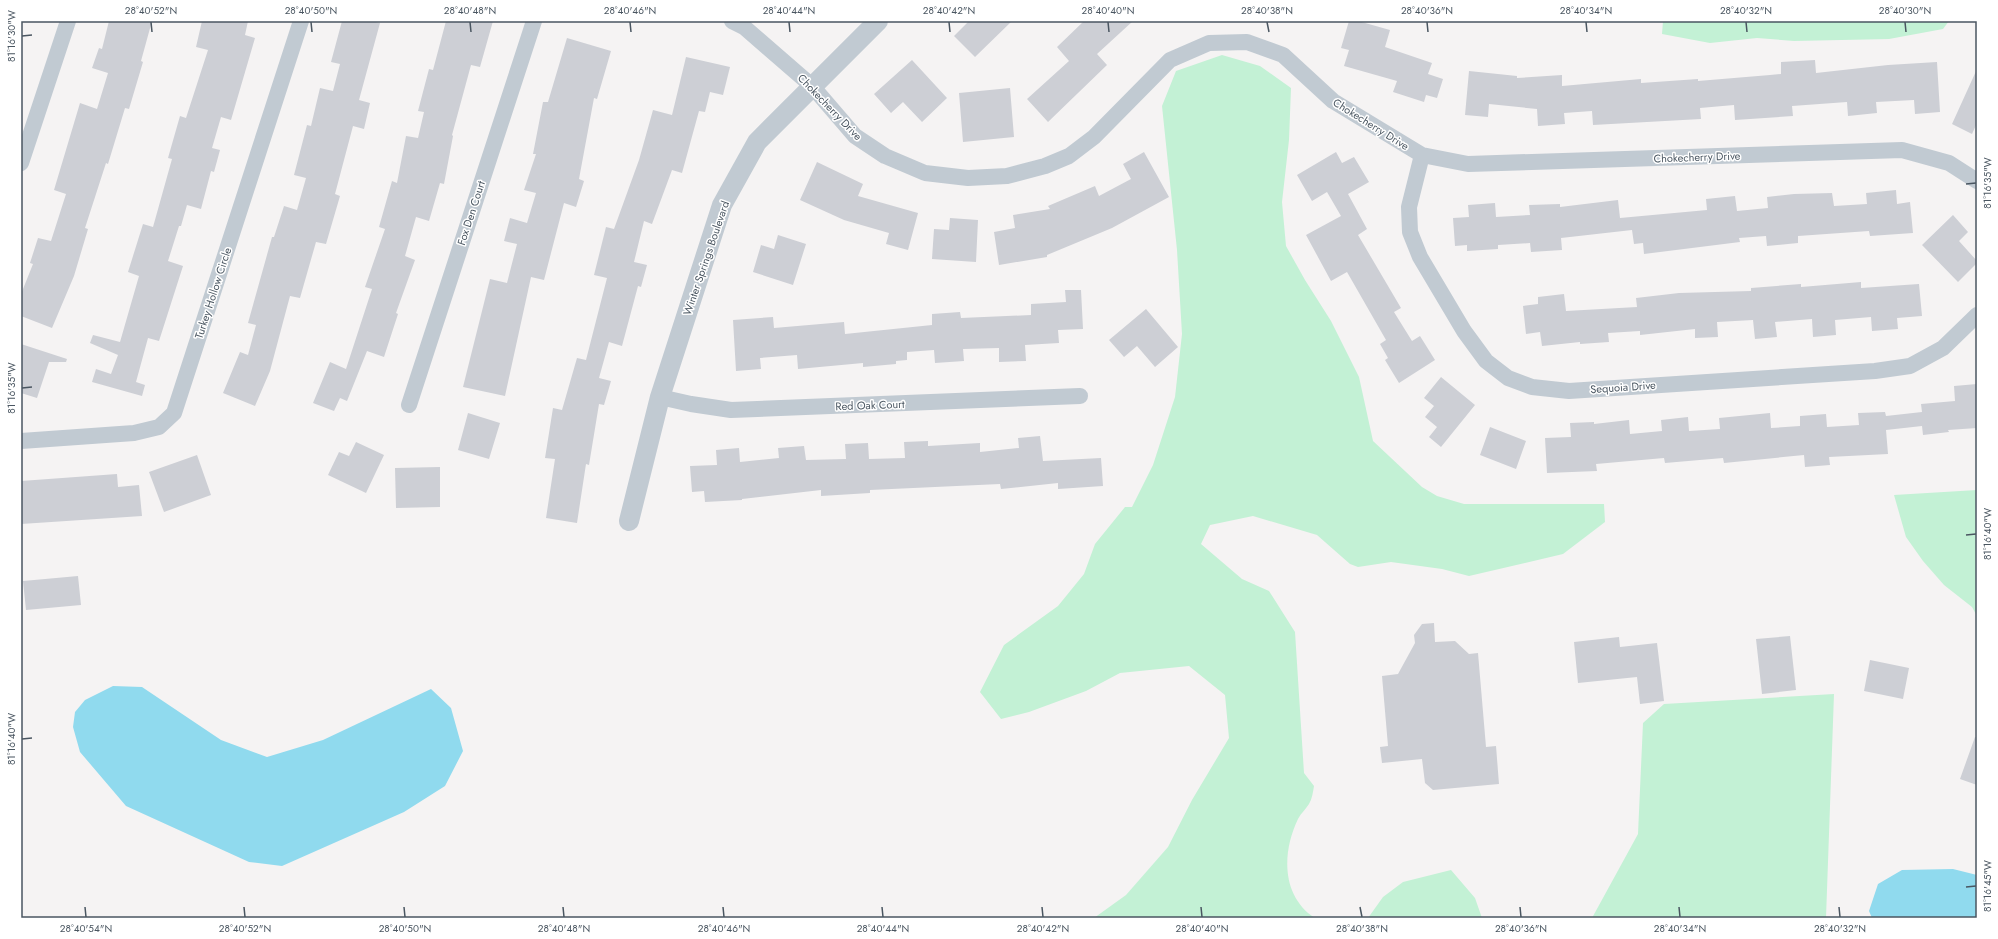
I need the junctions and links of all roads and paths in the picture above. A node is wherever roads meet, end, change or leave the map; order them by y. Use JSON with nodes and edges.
{"nodes":[{"id":1,"x":68,"y":21,"type":"edge"},
{"id":2,"x":301,"y":21,"type":"edge"},
{"id":3,"x":534,"y":21,"type":"edge"},
{"id":4,"x":732,"y":21,"type":"edge"},
{"id":5,"x":878,"y":21,"type":"edge"},
{"id":6,"x":812,"y":86,"type":"junction"},
{"id":7,"x":1422,"y":155,"type":"junction"},
{"id":8,"x":21,"y":163,"type":"edge"},
{"id":9,"x":1977,"y":181,"type":"edge"},
{"id":10,"x":1977,"y":315,"type":"edge"},
{"id":11,"x":1080,"y":396,"type":"dead end"},
{"id":12,"x":660,"y":397,"type":"junction"},
{"id":13,"x":409,"y":405,"type":"dead end"},
{"id":14,"x":21,"y":441,"type":"edge"},
{"id":15,"x":629,"y":521,"type":"dead end"}],
"edges":[{"from":1,"to":8,"type":"street"},
{"from":2,"to":14,"type":"street","name":"Turkey Hollow Circle"},
{"from":3,"to":13,"type":"street","name":"Fox Den Court"},
{"from":4,"to":6,"type":"street","name":"Chokecherry Drive"},
{"from":5,"to":6,"type":"street","name":"Winter Springs Boulevard"},
{"from":6,"to":7,"type":"street","name":"Chokecherry Drive"},
{"from":6,"to":12,"type":"street","name":"Winter Springs Boulevard"},
{"from":7,"to":9,"type":"street","name":"Chokecherry Drive"},
{"from":7,"to":10,"type":"street","name":"Sequoia Drive"},
{"from":11,"to":12,"type":"street","name":"Red Oak Court"},
{"from":12,"to":15,"type":"street","name":"Winter Springs Boulevard"}]}
